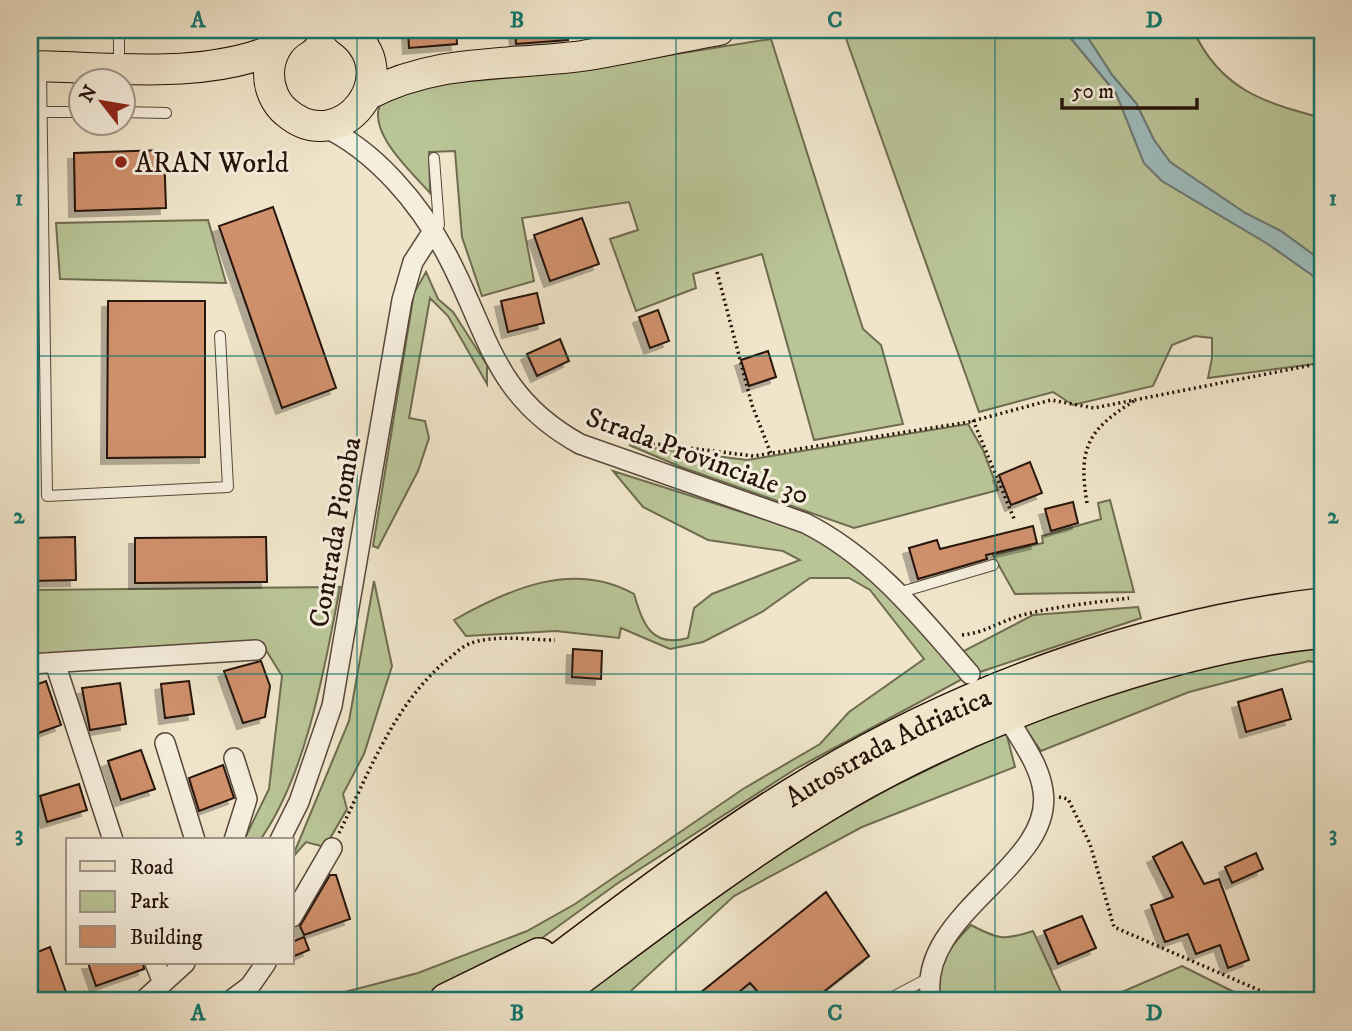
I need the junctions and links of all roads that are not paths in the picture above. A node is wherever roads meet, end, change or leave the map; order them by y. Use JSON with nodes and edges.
{"nodes":[{"id":1,"x":119,"y":30,"type":"edge"},
{"id":2,"x":719,"y":30,"type":"edge"},
{"id":3,"x":355,"y":38,"type":"edge"},
{"id":4,"x":285,"y":39,"type":"edge"},
{"id":5,"x":36,"y":66,"type":"edge"},
{"id":6,"x":66,"y":66,"type":"edge"},
{"id":7,"x":119,"y":66,"type":"edge"},
{"id":8,"x":136,"y":67,"type":"edge"},
{"id":9,"x":195,"y":68,"type":"junction"},
{"id":10,"x":435,"y":68,"type":"junction"},
{"id":11,"x":366,"y":98,"type":"junction"},
{"id":12,"x":283,"y":110,"type":"junction"},
{"id":13,"x":42,"y":112,"type":"junction"},
{"id":14,"x":66,"y":112,"type":"edge"},
{"id":15,"x":136,"y":112,"type":"edge"},
{"id":16,"x":166,"y":113,"type":"dead end"},
{"id":17,"x":322,"y":126,"type":"junction"},
{"id":18,"x":371,"y":157,"type":"junction"},
{"id":19,"x":435,"y":158,"type":"dead end"},
{"id":20,"x":433,"y":231,"type":"junction"},
{"id":21,"x":220,"y":336,"type":"dead end"},
{"id":22,"x":993,"y":565,"type":"dead end"},
{"id":23,"x":898,"y":593,"type":"junction"},
{"id":24,"x":1322,"y":606,"type":"edge"},
{"id":25,"x":1322,"y":630,"type":"edge"},
{"id":26,"x":256,"y":650,"type":"dead end"},
{"id":27,"x":55,"y":663,"type":"junction"},
{"id":28,"x":30,"y":664,"type":"edge"},
{"id":29,"x":970,"y":674,"type":"dead end"},
{"id":30,"x":1014,"y":728,"type":"dead end"},
{"id":31,"x":165,"y":743,"type":"dead end"},
{"id":32,"x":234,"y":758,"type":"dead end"},
{"id":33,"x":112,"y":838,"type":"edge"},
{"id":34,"x":194,"y":838,"type":"edge"},
{"id":35,"x":235,"y":838,"type":"edge"},
{"id":36,"x":281,"y":838,"type":"edge"},
{"id":37,"x":332,"y":848,"type":"road end"},
{"id":38,"x":646,"y":896,"type":"junction"},
{"id":39,"x":294,"y":914,"type":"edge"},
{"id":40,"x":183,"y":964,"type":"edge"},
{"id":41,"x":264,"y":964,"type":"edge"},
{"id":42,"x":155,"y":977,"type":"edge"},
{"id":43,"x":929,"y":978,"type":"junction"},
{"id":44,"x":172,"y":1001,"type":"edge"},
{"id":45,"x":230,"y":1001,"type":"edge"},
{"id":46,"x":447,"y":1001,"type":"edge"},
{"id":47,"x":506,"y":1001,"type":"edge"},
{"id":48,"x":547,"y":1001,"type":"edge"},
{"id":49,"x":885,"y":1001,"type":"edge"},
{"id":50,"x":931,"y":1001,"type":"edge"}],
"edges":[{"from":1,"to":7,"type":"lane"},
{"from":2,"to":10,"type":"main road"},
{"from":3,"to":10,"type":"main road"},
{"from":3,"to":11,"type":"main road"},
{"from":4,"to":9,"type":"main road"},
{"from":4,"to":12,"type":"main road"},
{"from":5,"to":6,"type":"main road"},
{"from":5,"to":13,"type":"lane"},
{"from":8,"to":9,"type":"main road"},
{"from":9,"to":12,"type":"main road"},
{"from":10,"to":11,"type":"main road"},
{"from":11,"to":17,"type":"main road"},
{"from":11,"to":18,"type":"street","name":"Strada Provinciale 30"},
{"from":12,"to":17,"type":"main road"},
{"from":13,"to":14,"type":"lane"},
{"from":13,"to":21,"type":"lane"},
{"from":15,"to":16,"type":"lane"},
{"from":17,"to":18,"type":"street","name":"Strada Provinciale 30"},
{"from":18,"to":20,"type":"street","name":"Strada Provinciale 30"},
{"from":19,"to":20,"type":"lane"},
{"from":20,"to":23,"type":"street","name":"Strada Provinciale 30"},
{"from":20,"to":36,"type":"street","name":"Contrada Piomba"},
{"from":22,"to":23,"type":"lane"},
{"from":23,"to":29,"type":"street","name":"Strada Provinciale 30"},
{"from":24,"to":38,"type":"highway","name":"Autostrada Adriatica"},
{"from":25,"to":48,"type":"highway","name":"Autostrada Adriatica"},
{"from":26,"to":27,"type":"street"},
{"from":27,"to":28,"type":"street"},
{"from":27,"to":33,"type":"street"},
{"from":30,"to":43,"type":"street"},
{"from":31,"to":34,"type":"street"},
{"from":32,"to":35,"type":"street"},
{"from":37,"to":39,"type":"street"},
{"from":38,"to":46,"type":"highway"},
{"from":38,"to":47,"type":"highway","name":"Autostrada Adriatica"},
{"from":40,"to":42,"type":"street"},
{"from":41,"to":45,"type":"street"},
{"from":42,"to":44,"type":"street"},
{"from":43,"to":49,"type":"lane"},
{"from":43,"to":50,"type":"street"}]}
